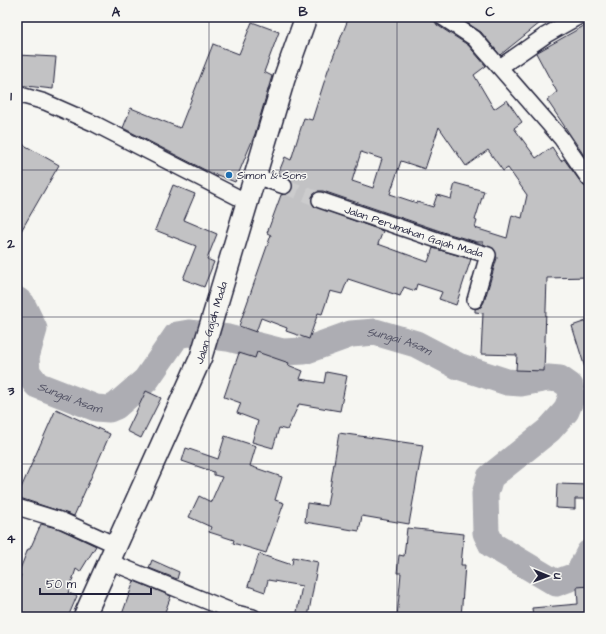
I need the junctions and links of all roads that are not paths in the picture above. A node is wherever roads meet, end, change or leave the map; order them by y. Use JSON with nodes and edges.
{"nodes":[{"id":1,"x":306,"y":17,"type":"edge"},
{"id":2,"x":442,"y":17,"type":"edge"},
{"id":3,"x":578,"y":17,"type":"edge"},
{"id":4,"x":500,"y":67,"type":"junction"},
{"id":5,"x":17,"y":94,"type":"edge"},
{"id":6,"x":255,"y":176,"type":"junction"},
{"id":7,"x":589,"y":180,"type":"edge"},
{"id":8,"x":284,"y":186,"type":"tunnel mouth"},
{"id":9,"x":320,"y":200,"type":"tunnel mouth"},
{"id":10,"x":247,"y":202,"type":"junction"},
{"id":11,"x":475,"y":300,"type":"dead end"},
{"id":12,"x":17,"y":507,"type":"edge"},
{"id":13,"x":112,"y":553,"type":"junction"},
{"id":14,"x":84,"y":617,"type":"edge"},
{"id":15,"x":253,"y":617,"type":"edge"}],
"edges":[{"from":1,"to":6,"type":"main road","name":"Jalan Gajah Mada"},
{"from":2,"to":4,"type":"street"},
{"from":3,"to":4,"type":"street"},
{"from":4,"to":7,"type":"street"},
{"from":5,"to":10,"type":"street"},
{"from":6,"to":8,"type":"street"},
{"from":6,"to":10,"type":"main road","name":"Jalan Gajah Mada"},
{"from":9,"to":11,"type":"street","name":"Jalan Perumahan Gajah Mada"},
{"from":10,"to":13,"type":"main road","name":"Jalan Gajah Mada"},
{"from":12,"to":13,"type":"street"},
{"from":13,"to":14,"type":"main road","name":"Jalan Gajah Mada"},
{"from":13,"to":15,"type":"street"}]}
